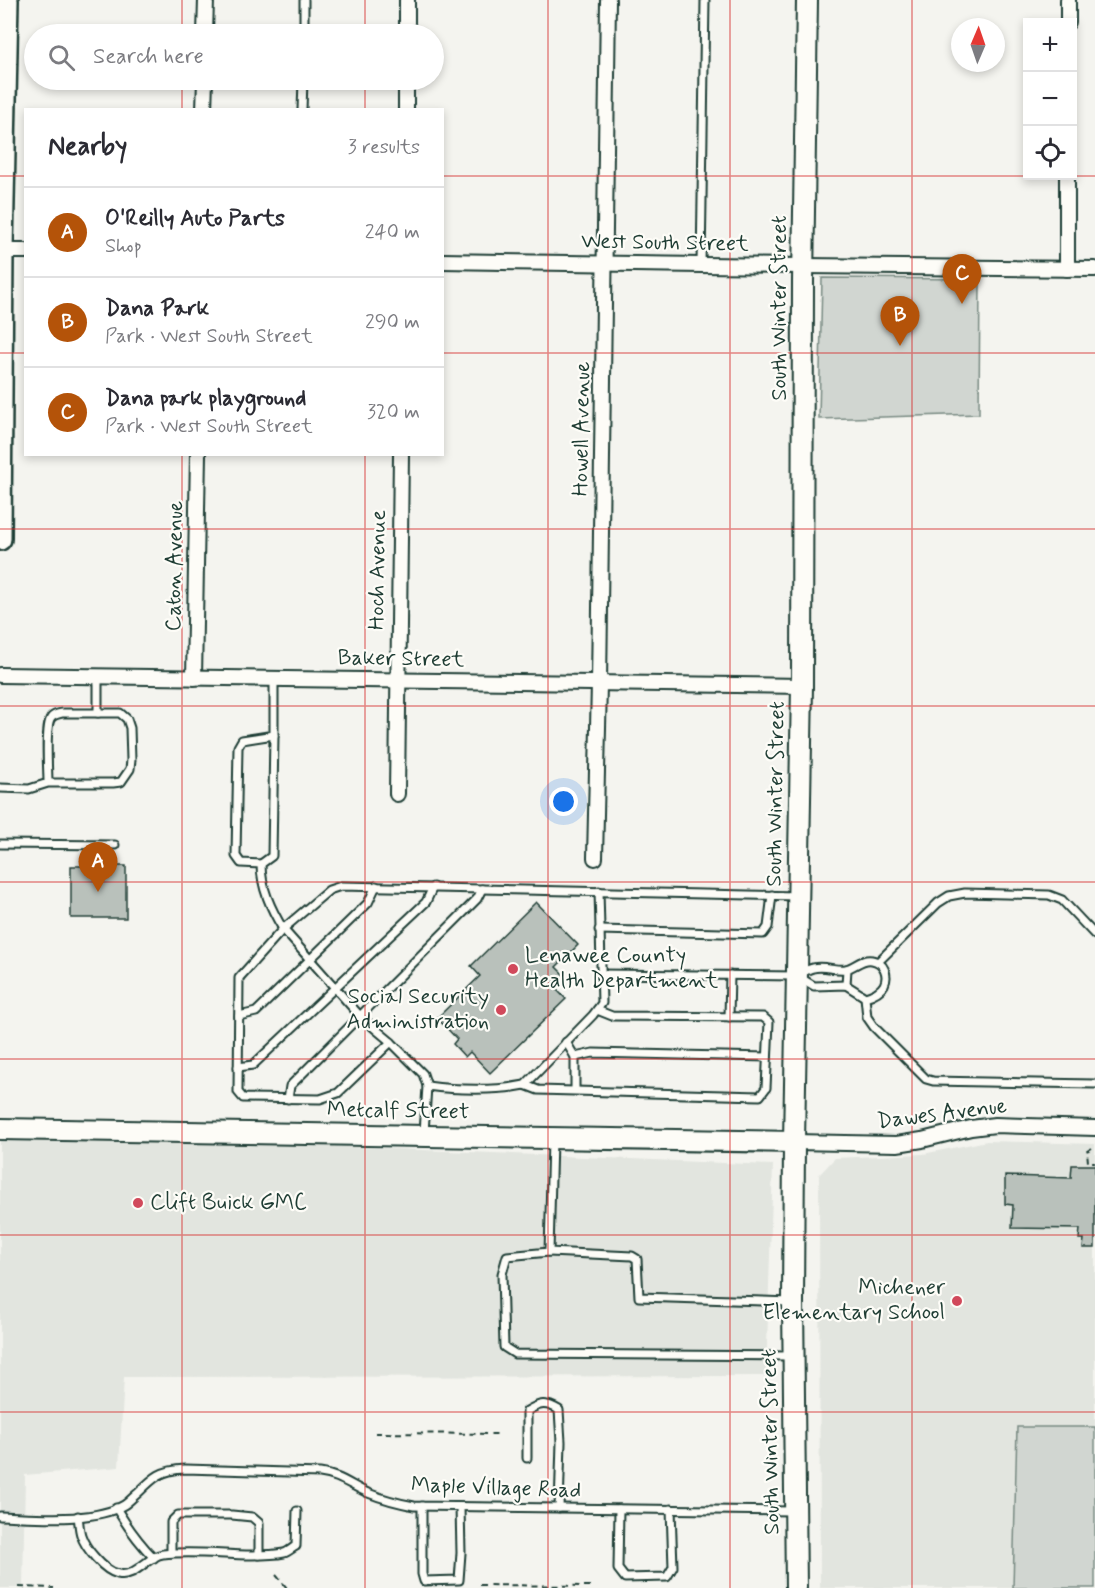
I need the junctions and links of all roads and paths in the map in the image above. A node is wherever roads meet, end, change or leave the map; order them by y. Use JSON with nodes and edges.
{"nodes":[{"id":1,"x":7,"y":0,"type":"edge"},
{"id":2,"x":206,"y":0,"type":"edge"},
{"id":3,"x":304,"y":0,"type":"edge"},
{"id":4,"x":407,"y":0,"type":"edge"},
{"id":5,"x":608,"y":0,"type":"edge"},
{"id":6,"x":705,"y":0,"type":"edge"},
{"id":7,"x":807,"y":0,"type":"edge"},
{"id":8,"x":1068,"y":0,"type":"edge"},
{"id":9,"x":1068,"y":18,"type":"edge"},
{"id":10,"x":206,"y":24,"type":"edge"},
{"id":11,"x":304,"y":24,"type":"edge"},
{"id":12,"x":407,"y":24,"type":"edge"},
{"id":13,"x":205,"y":90,"type":"edge"},
{"id":14,"x":303,"y":90,"type":"edge"},
{"id":15,"x":406,"y":90,"type":"edge"},
{"id":16,"x":204,"y":108,"type":"edge"},
{"id":17,"x":302,"y":108,"type":"edge"},
{"id":18,"x":406,"y":108,"type":"edge"},
{"id":19,"x":2,"y":114,"type":"edge"},
{"id":20,"x":1067,"y":180,"type":"edge"},
{"id":21,"x":2,"y":251,"type":"junction"},
{"id":22,"x":24,"y":251,"type":"edge"},
{"id":23,"x":444,"y":261,"type":"edge"},
{"id":24,"x":605,"y":263,"type":"junction"},
{"id":25,"x":700,"y":265,"type":"junction"},
{"id":26,"x":803,"y":266,"type":"junction"},
{"id":27,"x":1066,"y":269,"type":"junction"},
{"id":28,"x":1095,"y":270,"type":"edge"},
{"id":29,"x":1,"y":424,"type":"edge"},
{"id":30,"x":198,"y":456,"type":"edge"},
{"id":31,"x":400,"y":456,"type":"edge"},
{"id":32,"x":0,"y":469,"type":"edge"},
{"id":33,"x":0,"y":539,"type":"edge"},
{"id":34,"x":0,"y":675,"type":"edge"},
{"id":35,"x":98,"y":676,"type":"junction"},
{"id":36,"x":194,"y":678,"type":"junction"},
{"id":37,"x":274,"y":679,"type":"junction"},
{"id":38,"x":397,"y":680,"type":"junction"},
{"id":39,"x":599,"y":684,"type":"junction"},
{"id":40,"x":802,"y":686,"type":"junction"},
{"id":41,"x":98,"y":713,"type":"junction"},
{"id":42,"x":274,"y":735,"type":"junction"},
{"id":43,"x":48,"y":783,"type":"junction"},
{"id":44,"x":0,"y":788,"type":"edge"},
{"id":45,"x":397,"y":794,"type":"dead end"},
{"id":46,"x":0,"y":844,"type":"edge"},
{"id":47,"x":115,"y":845,"type":"dead end"},
{"id":48,"x":595,"y":858,"type":"dead end"},
{"id":49,"x":261,"y":864,"type":"junction"},
{"id":50,"x":376,"y":886,"type":"junction"},
{"id":51,"x":433,"y":887,"type":"junction"},
{"id":52,"x":482,"y":888,"type":"junction"},
{"id":53,"x":599,"y":891,"type":"junction"},
{"id":54,"x":772,"y":895,"type":"junction"},
{"id":55,"x":798,"y":896,"type":"junction"},
{"id":56,"x":283,"y":929,"type":"junction"},
{"id":57,"x":600,"y":930,"type":"junction"},
{"id":58,"x":1095,"y":935,"type":"edge"},
{"id":59,"x":311,"y":959,"type":"junction"},
{"id":60,"x":878,"y":962,"type":"junction"},
{"id":61,"x":847,"y":969,"type":"junction"},
{"id":62,"x":601,"y":974,"type":"junction"},
{"id":63,"x":730,"y":975,"type":"junction"},
{"id":64,"x":796,"y":976,"type":"junction"},
{"id":65,"x":846,"y":985,"type":"junction"},
{"id":66,"x":335,"y":987,"type":"junction"},
{"id":67,"x":865,"y":997,"type":"junction"},
{"id":68,"x":597,"y":1010,"type":"junction"},
{"id":69,"x":239,"y":1016,"type":"junction"},
{"id":70,"x":360,"y":1016,"type":"junction"},
{"id":71,"x":729,"y":1017,"type":"junction"},
{"id":72,"x":391,"y":1042,"type":"junction"},
{"id":73,"x":566,"y":1042,"type":"junction"},
{"id":74,"x":575,"y":1057,"type":"junction"},
{"id":75,"x":767,"y":1057,"type":"junction"},
{"id":76,"x":238,"y":1067,"type":"junction"},
{"id":77,"x":1095,"y":1084,"type":"edge"},
{"id":78,"x":525,"y":1085,"type":"junction"},
{"id":79,"x":427,"y":1086,"type":"junction"},
{"id":80,"x":575,"y":1090,"type":"junction"},
{"id":81,"x":288,"y":1099,"type":"junction"},
{"id":82,"x":1095,"y":1128,"type":"edge"},
{"id":83,"x":0,"y":1129,"type":"edge"},
{"id":84,"x":424,"y":1136,"type":"junction"},
{"id":85,"x":552,"y":1138,"type":"junction"},
{"id":86,"x":794,"y":1142,"type":"junction"},
{"id":87,"x":1092,"y":1148,"type":"dead end"},
{"id":88,"x":1095,"y":1162,"type":"edge"},
{"id":89,"x":549,"y":1252,"type":"junction"},
{"id":90,"x":794,"y":1302,"type":"junction"},
{"id":91,"x":794,"y":1356,"type":"junction"},
{"id":92,"x":375,"y":1432,"type":"dead end"},
{"id":93,"x":501,"y":1434,"type":"dead end"},
{"id":94,"x":527,"y":1458,"type":"dead end"},
{"id":95,"x":422,"y":1506,"type":"junction"},
{"id":96,"x":460,"y":1507,"type":"junction"},
{"id":97,"x":116,"y":1508,"type":"junction"},
{"id":98,"x":559,"y":1508,"type":"junction"},
{"id":99,"x":619,"y":1509,"type":"junction"},
{"id":100,"x":671,"y":1509,"type":"junction"},
{"id":101,"x":297,"y":1511,"type":"dead end"},
{"id":102,"x":796,"y":1511,"type":"junction"},
{"id":103,"x":0,"y":1516,"type":"edge"},
{"id":104,"x":78,"y":1516,"type":"junction"},
{"id":105,"x":171,"y":1553,"type":"junction"},
{"id":106,"x":259,"y":1555,"type":"junction"},
{"id":107,"x":153,"y":1558,"type":"junction"},
{"id":108,"x":276,"y":1575,"type":"dead end"},
{"id":109,"x":479,"y":1585,"type":"dead end"},
{"id":110,"x":593,"y":1586,"type":"dead end"},
{"id":111,"x":19,"y":1587,"type":"edge"},
{"id":112,"x":54,"y":1588,"type":"edge"},
{"id":113,"x":287,"y":1588,"type":"edge"},
{"id":114,"x":796,"y":1588,"type":"edge"}],
"edges":[{"from":1,"to":19,"type":"main road"},
{"from":2,"to":10,"type":"street"},
{"from":3,"to":11,"type":"lane"},
{"from":4,"to":12,"type":"street"},
{"from":5,"to":24,"type":"street","name":"Howell Avenue"},
{"from":6,"to":25,"type":"lane"},
{"from":7,"to":26,"type":"street","name":"South Winter Street"},
{"from":8,"to":9,"type":"street"},
{"from":13,"to":16,"type":"street"},
{"from":14,"to":17,"type":"lane"},
{"from":15,"to":18,"type":"street"},
{"from":19,"to":21,"type":"main road"},
{"from":20,"to":27,"type":"street"},
{"from":21,"to":22,"type":"street"},
{"from":21,"to":29,"type":"main road"},
{"from":23,"to":24,"type":"street","name":"West South Street"},
{"from":24,"to":25,"type":"street","name":"West South Street"},
{"from":24,"to":39,"type":"street","name":"Howell Avenue"},
{"from":25,"to":26,"type":"street","name":"West South Street"},
{"from":26,"to":27,"type":"street","name":"West South Street"},
{"from":26,"to":40,"type":"street","name":"South Winter Street"},
{"from":27,"to":28,"type":"street","name":"West South Street"},
{"from":29,"to":32,"type":"main road"},
{"from":30,"to":36,"type":"street","name":"Caton Avenue"},
{"from":31,"to":38,"type":"street","name":"Hoch Avenue"},
{"from":32,"to":33,"type":"main road"},
{"from":34,"to":35,"type":"street","name":"Baker Street"},
{"from":35,"to":36,"type":"street","name":"Baker Street"},
{"from":35,"to":41,"type":"lane"},
{"from":36,"to":37,"type":"street","name":"Baker Street"},
{"from":37,"to":38,"type":"street","name":"Baker Street"},
{"from":37,"to":42,"type":"lane"},
{"from":38,"to":39,"type":"street","name":"Baker Street"},
{"from":38,"to":45,"type":"street","name":"Hoch Avenue"},
{"from":39,"to":40,"type":"street","name":"Baker Street"},
{"from":39,"to":48,"type":"street","name":"Howell Avenue"},
{"from":40,"to":55,"type":"street","name":"South Winter Street"},
{"from":41,"to":43,"type":"lane"},
{"from":41,"to":43,"type":"lane"},
{"from":42,"to":49,"type":"lane"},
{"from":42,"to":49,"type":"lane"},
{"from":43,"to":44,"type":"lane"},
{"from":46,"to":47,"type":"lane"},
{"from":49,"to":56,"type":"lane"},
{"from":50,"to":51,"type":"lane"},
{"from":50,"to":56,"type":"lane"},
{"from":50,"to":59,"type":"lane"},
{"from":51,"to":52,"type":"lane"},
{"from":51,"to":66,"type":"lane"},
{"from":52,"to":53,"type":"lane"},
{"from":52,"to":70,"type":"lane"},
{"from":53,"to":54,"type":"lane"},
{"from":53,"to":57,"type":"lane"},
{"from":54,"to":55,"type":"lane"},
{"from":54,"to":57,"type":"lane"},
{"from":55,"to":64,"type":"street","name":"South Winter Street"},
{"from":56,"to":59,"type":"lane"},
{"from":56,"to":69,"type":"lane"},
{"from":57,"to":62,"type":"lane"},
{"from":58,"to":60,"type":"lane"},
{"from":59,"to":66,"type":"lane"},
{"from":59,"to":69,"type":"lane"},
{"from":60,"to":61,"type":"lane"},
{"from":60,"to":67,"type":"lane"},
{"from":61,"to":64,"type":"lane"},
{"from":61,"to":65,"type":"lane"},
{"from":62,"to":63,"type":"lane"},
{"from":62,"to":68,"type":"lane"},
{"from":63,"to":64,"type":"lane"},
{"from":63,"to":71,"type":"lane"},
{"from":64,"to":65,"type":"lane"},
{"from":64,"to":86,"type":"street","name":"South Winter Street"},
{"from":65,"to":67,"type":"lane"},
{"from":66,"to":70,"type":"lane"},
{"from":66,"to":76,"type":"lane"},
{"from":67,"to":77,"type":"lane"},
{"from":68,"to":71,"type":"lane"},
{"from":68,"to":73,"type":"lane"},
{"from":69,"to":76,"type":"lane"},
{"from":70,"to":72,"type":"lane"},
{"from":70,"to":81,"type":"lane"},
{"from":71,"to":75,"type":"lane"},
{"from":72,"to":79,"type":"lane"},
{"from":72,"to":81,"type":"lane"},
{"from":73,"to":74,"type":"lane"},
{"from":73,"to":78,"type":"lane"},
{"from":74,"to":75,"type":"lane"},
{"from":74,"to":80,"type":"lane"},
{"from":75,"to":80,"type":"lane"},
{"from":76,"to":81,"type":"lane"},
{"from":78,"to":79,"type":"lane"},
{"from":78,"to":80,"type":"lane"},
{"from":79,"to":84,"type":"lane"},
{"from":82,"to":86,"type":"street","name":"Dawes Avenue"},
{"from":83,"to":84,"type":"street","name":"Metcalf Street"},
{"from":84,"to":85,"type":"street","name":"Metcalf Street"},
{"from":85,"to":86,"type":"street","name":"Metcalf Street"},
{"from":85,"to":89,"type":"lane"},
{"from":86,"to":90,"type":"street","name":"South Winter Street"},
{"from":87,"to":88,"type":"path"},
{"from":89,"to":90,"type":"lane"},
{"from":89,"to":91,"type":"lane"},
{"from":90,"to":91,"type":"street","name":"South Winter Street"},
{"from":91,"to":102,"type":"street","name":"South Winter Street"},
{"from":92,"to":93,"type":"path"},
{"from":94,"to":98,"type":"lane"},
{"from":95,"to":96,"type":"lane","name":"Maple Village Road"},
{"from":95,"to":96,"type":"lane"},
{"from":95,"to":97,"type":"lane","name":"Maple Village Road"},
{"from":96,"to":98,"type":"lane","name":"Maple Village Road"},
{"from":97,"to":104,"type":"lane","name":"Maple Village Road"},
{"from":97,"to":107,"type":"lane"},
{"from":98,"to":99,"type":"lane","name":"Maple Village Road"},
{"from":99,"to":100,"type":"lane","name":"Maple Village Road"},
{"from":99,"to":100,"type":"lane"},
{"from":100,"to":102,"type":"lane","name":"Maple Village Road"},
{"from":101,"to":106,"type":"lane"},
{"from":102,"to":114,"type":"street","name":"South Winter Street"},
{"from":103,"to":104,"type":"lane","name":"Maple Village Road"},
{"from":104,"to":107,"type":"lane"},
{"from":105,"to":106,"type":"lane"},
{"from":105,"to":106,"type":"lane"},
{"from":105,"to":107,"type":"lane"},
{"from":108,"to":113,"type":"path"},
{"from":109,"to":110,"type":"path"},
{"from":111,"to":112,"type":"path"}]}
